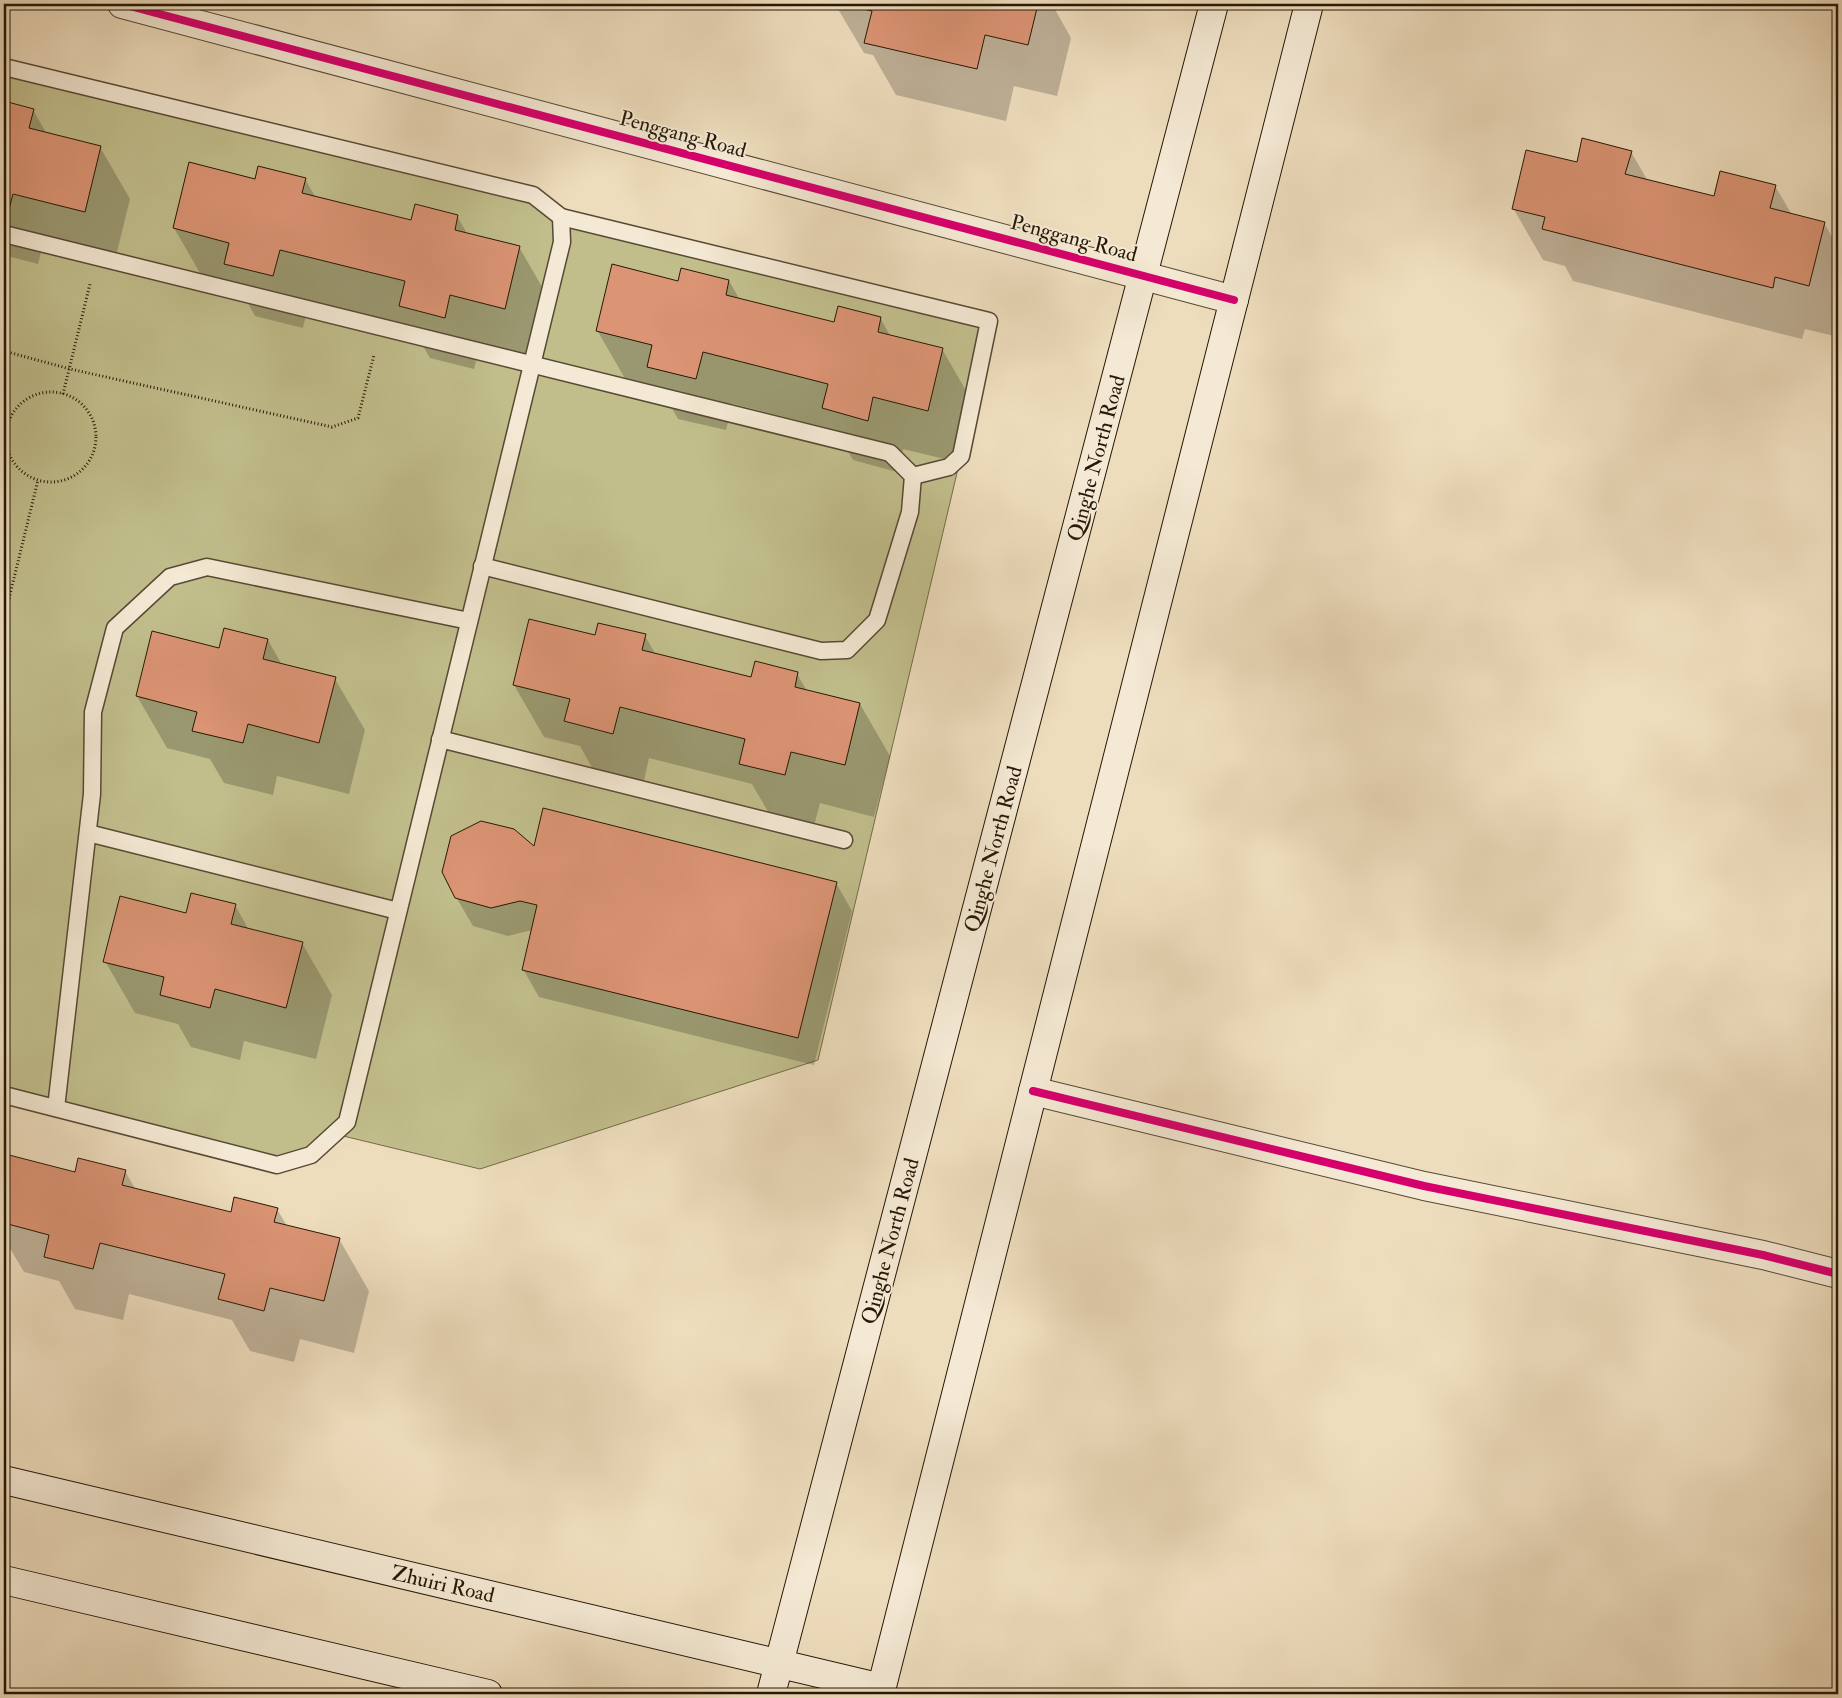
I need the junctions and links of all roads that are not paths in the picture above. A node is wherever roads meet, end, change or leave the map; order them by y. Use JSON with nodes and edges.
{"nodes":[{"id":1,"x":122,"y":4,"type":"edge"},
{"id":2,"x":1214,"y":4,"type":"edge"},
{"id":3,"x":1310,"y":4,"type":"edge"},
{"id":4,"x":175,"y":10,"type":"edge"},
{"id":5,"x":4,"y":67,"type":"edge"},
{"id":6,"x":561,"y":217,"type":"junction"},
{"id":7,"x":4,"y":234,"type":"edge"},
{"id":8,"x":1144,"y":275,"type":"junction"},
{"id":9,"x":1234,"y":300,"type":"junction"},
{"id":10,"x":531,"y":366,"type":"junction"},
{"id":11,"x":912,"y":476,"type":"junction"},
{"id":12,"x":482,"y":566,"type":"junction"},
{"id":13,"x":469,"y":621,"type":"junction"},
{"id":14,"x":440,"y":739,"type":"junction"},
{"id":15,"x":88,"y":833,"type":"junction"},
{"id":16,"x":844,"y":840,"type":"dead end"},
{"id":17,"x":398,"y":911,"type":"junction"},
{"id":18,"x":1033,"y":1091,"type":"junction"},
{"id":19,"x":4,"y":1095,"type":"edge"},
{"id":20,"x":56,"y":1108,"type":"junction"},
{"id":21,"x":1838,"y":1274,"type":"edge"},
{"id":22,"x":4,"y":1480,"type":"edge"},
{"id":23,"x":4,"y":1580,"type":"edge"},
{"id":24,"x":779,"y":1663,"type":"junction"},
{"id":25,"x":881,"y":1691,"type":"edge"},
{"id":26,"x":488,"y":1694,"type":"edge"},
{"id":27,"x":771,"y":1694,"type":"edge"}],
"edges":[{"from":1,"to":4,"type":"main road","name":"Penggang Road"},
{"from":2,"to":8,"type":"main road","name":"Qinghe North Road"},
{"from":3,"to":9,"type":"main road"},
{"from":4,"to":8,"type":"main road","name":"Penggang Road"},
{"from":5,"to":6,"type":"lane"},
{"from":6,"to":10,"type":"lane"},
{"from":6,"to":11,"type":"lane"},
{"from":7,"to":10,"type":"lane"},
{"from":8,"to":9,"type":"main road","name":"Penggang Road"},
{"from":8,"to":24,"type":"main road","name":"Qinghe North Road"},
{"from":9,"to":18,"type":"main road"},
{"from":10,"to":11,"type":"lane"},
{"from":10,"to":12,"type":"lane"},
{"from":11,"to":12,"type":"lane"},
{"from":12,"to":13,"type":"lane"},
{"from":13,"to":14,"type":"lane"},
{"from":13,"to":15,"type":"lane"},
{"from":14,"to":16,"type":"lane"},
{"from":14,"to":17,"type":"lane"},
{"from":15,"to":17,"type":"lane"},
{"from":15,"to":20,"type":"lane"},
{"from":17,"to":20,"type":"lane"},
{"from":18,"to":21,"type":"main road"},
{"from":18,"to":25,"type":"main road"},
{"from":19,"to":20,"type":"lane"},
{"from":22,"to":24,"type":"main road","name":"Zhuiri Road"},
{"from":23,"to":26,"type":"main road"},
{"from":24,"to":25,"type":"main road","name":"Zhuiri Road"},
{"from":24,"to":27,"type":"main road","name":"Qinghe North Road"}]}
